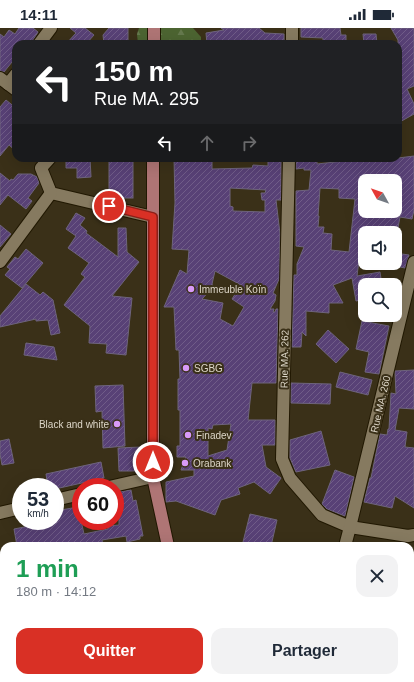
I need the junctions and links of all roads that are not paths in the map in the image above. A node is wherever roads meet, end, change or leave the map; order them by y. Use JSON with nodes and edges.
{"nodes":[{"id":1,"x":51,"y":28,"type":"edge"},
{"id":2,"x":154,"y":28,"type":"edge"},
{"id":3,"x":292,"y":28,"type":"edge"},
{"id":4,"x":42,"y":40,"type":"edge"},
{"id":5,"x":154,"y":40,"type":"edge"},
{"id":6,"x":292,"y":40,"type":"edge"},
{"id":7,"x":47,"y":162,"type":"edge"},
{"id":8,"x":154,"y":162,"type":"edge"},
{"id":9,"x":289,"y":162,"type":"edge"},
{"id":10,"x":50,"y":193,"type":"junction"},
{"id":11,"x":153,"y":217,"type":"junction"},
{"id":12,"x":0,"y":262,"type":"edge"},
{"id":13,"x":414,"y":262,"type":"edge"},
{"id":14,"x":153,"y":477,"type":"junction"},
{"id":15,"x":124,"y":484,"type":"edge"},
{"id":16,"x":12,"y":510,"type":"edge"},
{"id":17,"x":0,"y":513,"type":"edge"},
{"id":18,"x":414,"y":524,"type":"edge"},
{"id":19,"x":350,"y":527,"type":"junction"},
{"id":20,"x":411,"y":535,"type":"edge"},
{"id":21,"x":167,"y":542,"type":"edge"},
{"id":22,"x":346,"y":542,"type":"edge"}],
"edges":[{"from":1,"to":4,"type":"street"},
{"from":2,"to":5,"type":"main road"},
{"from":3,"to":6,"type":"street"},
{"from":7,"to":10,"type":"street"},
{"from":8,"to":11,"type":"main road"},
{"from":9,"to":19,"type":"street","name":"Rue MA. 262"},
{"from":10,"to":11,"type":"street"},
{"from":10,"to":12,"type":"street"},
{"from":11,"to":14,"type":"main road"},
{"from":13,"to":19,"type":"street","name":"Rue MA. 260"},
{"from":14,"to":15,"type":"street"},
{"from":14,"to":21,"type":"main road"},
{"from":16,"to":17,"type":"street"},
{"from":18,"to":20,"type":"street"},
{"from":19,"to":20,"type":"street","name":"Rue MA. 262"},
{"from":19,"to":22,"type":"street","name":"Rue MA. 260"}]}
